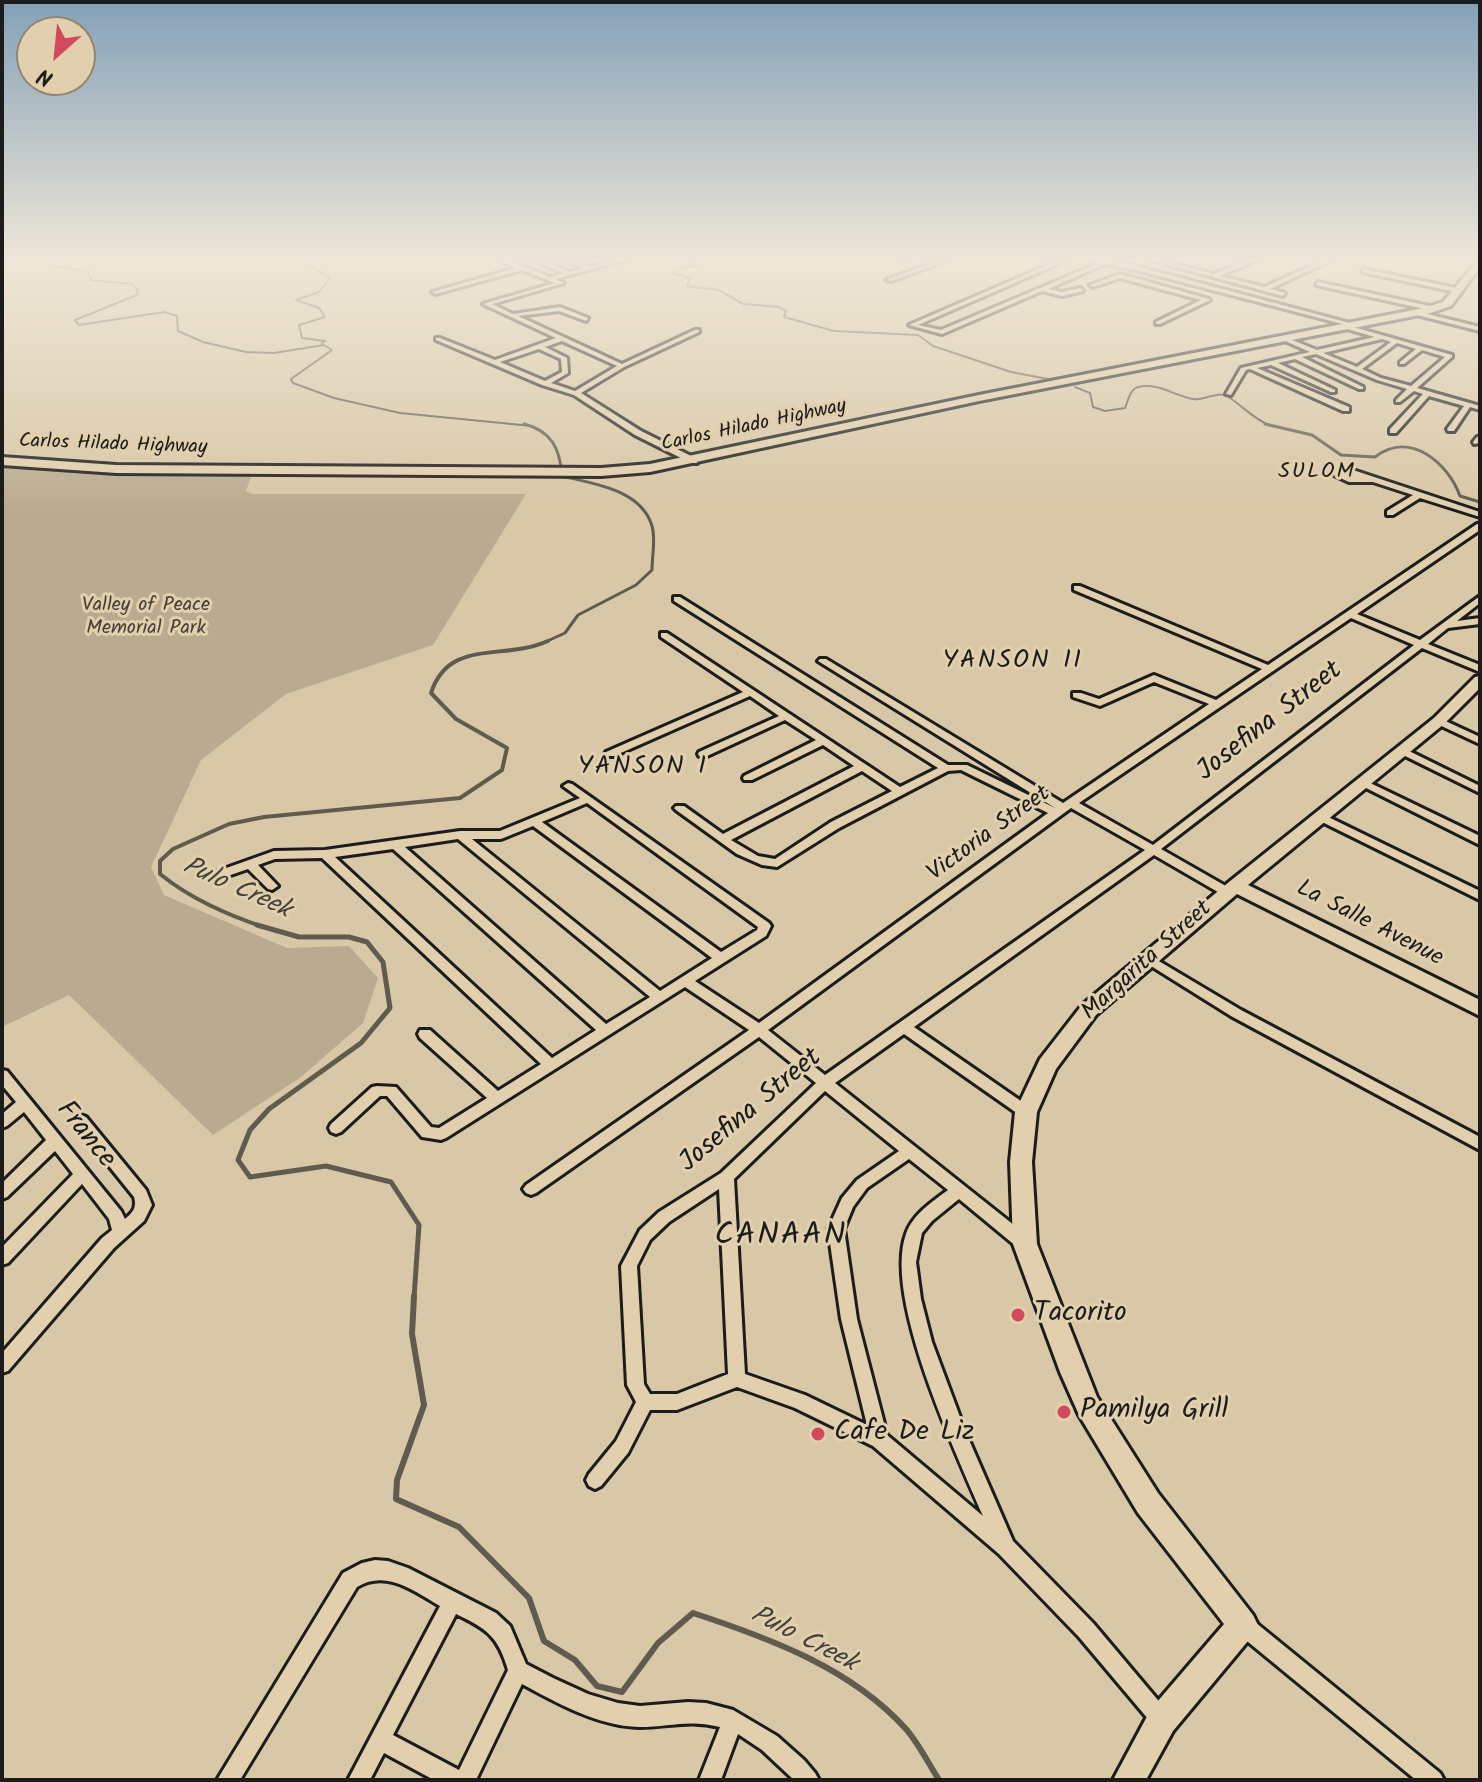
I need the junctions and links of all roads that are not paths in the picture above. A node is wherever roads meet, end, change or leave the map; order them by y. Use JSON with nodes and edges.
{"nodes":[{"id":1,"x":443,"y":341,"type":"edge"},
{"id":2,"x":556,"y":341,"type":"edge"},
{"id":3,"x":571,"y":341,"type":"edge"},
{"id":4,"x":675,"y":341,"type":"edge"},
{"id":5,"x":1274,"y":341,"type":"edge"},
{"id":6,"x":1290,"y":341,"type":"edge"},
{"id":7,"x":1364,"y":341,"type":"edge"},
{"id":8,"x":1396,"y":341,"type":"joint"},
{"id":9,"x":540,"y":347,"type":"junction"},
{"id":10,"x":1421,"y":348,"type":"junction"},
{"id":11,"x":1317,"y":352,"type":"junction"},
{"id":12,"x":1294,"y":356,"type":"junction"},
{"id":13,"x":495,"y":362,"type":"junction"},
{"id":14,"x":1271,"y":362,"type":"junction"},
{"id":15,"x":1402,"y":363,"type":"dead end"},
{"id":16,"x":622,"y":366,"type":"junction"},
{"id":17,"x":1250,"y":367,"type":"junction"},
{"id":18,"x":1357,"y":370,"type":"junction"},
{"id":19,"x":544,"y":384,"type":"junction"},
{"id":20,"x":1361,"y":388,"type":"dead end"},
{"id":21,"x":1413,"y":389,"type":"junction"},
{"id":22,"x":1333,"y":391,"type":"dead end"},
{"id":23,"x":576,"y":393,"type":"junction"},
{"id":24,"x":1428,"y":393,"type":"junction"},
{"id":25,"x":1229,"y":394,"type":"dead end"},
{"id":26,"x":1398,"y":401,"type":"dead end"},
{"id":27,"x":1468,"y":405,"type":"junction"},
{"id":28,"x":1480,"y":408,"type":"edge"},
{"id":29,"x":1346,"y":409,"type":"dead end"},
{"id":30,"x":1451,"y":429,"type":"dead end"},
{"id":31,"x":1393,"y":431,"type":"dead end"},
{"id":32,"x":2,"y":461,"type":"edge"},
{"id":33,"x":694,"y":461,"type":"junction"},
{"id":34,"x":1372,"y":480,"type":"dead end"},
{"id":35,"x":1417,"y":496,"type":"junction"},
{"id":36,"x":1390,"y":513,"type":"dead end"},
{"id":37,"x":1480,"y":515,"type":"edge"},
{"id":38,"x":1480,"y":526,"type":"edge"},
{"id":39,"x":1077,"y":588,"type":"dead end"},
{"id":40,"x":677,"y":599,"type":"dead end"},
{"id":41,"x":1480,"y":599,"type":"edge"},
{"id":42,"x":1350,"y":614,"type":"junction"},
{"id":43,"x":1480,"y":621,"type":"edge"},
{"id":44,"x":1444,"y":625,"type":"junction"},
{"id":45,"x":664,"y":635,"type":"dead end"},
{"id":46,"x":1417,"y":643,"type":"junction"},
{"id":47,"x":823,"y":661,"type":"dead end"},
{"id":48,"x":1269,"y":669,"type":"junction"},
{"id":49,"x":1480,"y":669,"type":"edge"},
{"id":50,"x":1480,"y":680,"type":"edge"},
{"id":51,"x":749,"y":693,"type":"junction"},
{"id":52,"x":1077,"y":695,"type":"dead end"},
{"id":53,"x":1217,"y":704,"type":"junction"},
{"id":54,"x":786,"y":716,"type":"junction"},
{"id":55,"x":1439,"y":721,"type":"junction"},
{"id":56,"x":823,"y":741,"type":"junction"},
{"id":57,"x":1480,"y":741,"type":"edge"},
{"id":58,"x":1403,"y":751,"type":"junction"},
{"id":59,"x":610,"y":754,"type":"dead end"},
{"id":60,"x":703,"y":754,"type":"dead end"},
{"id":61,"x":863,"y":766,"type":"junction"},
{"id":62,"x":946,"y":768,"type":"junction"},
{"id":63,"x":748,"y":778,"type":"dead end"},
{"id":64,"x":1364,"y":783,"type":"junction"},
{"id":65,"x":568,"y":786,"type":"dead end"},
{"id":66,"x":1480,"y":790,"type":"edge"},
{"id":67,"x":899,"y":791,"type":"junction"},
{"id":68,"x":588,"y":799,"type":"junction"},
{"id":69,"x":680,"y":808,"type":"dead end"},
{"id":70,"x":1064,"y":808,"type":"junction"},
{"id":71,"x":1320,"y":817,"type":"junction"},
{"id":72,"x":536,"y":823,"type":"junction"},
{"id":73,"x":460,"y":835,"type":"junction"},
{"id":74,"x":725,"y":838,"type":"junction"},
{"id":75,"x":1480,"y":841,"type":"edge"},
{"id":76,"x":395,"y":845,"type":"junction"},
{"id":77,"x":1153,"y":850,"type":"junction"},
{"id":78,"x":325,"y":854,"type":"junction"},
{"id":79,"x":249,"y":863,"type":"junction"},
{"id":80,"x":222,"y":874,"type":"dead end"},
{"id":81,"x":272,"y":886,"type":"dead end"},
{"id":82,"x":1231,"y":889,"type":"junction"},
{"id":83,"x":1480,"y":896,"type":"edge"},
{"id":84,"x":720,"y":958,"type":"junction"},
{"id":85,"x":1147,"y":958,"type":"junction"},
{"id":86,"x":685,"y":981,"type":"junction"},
{"id":87,"x":659,"y":997,"type":"junction"},
{"id":88,"x":1480,"y":1009,"type":"edge"},
{"id":89,"x":904,"y":1027,"type":"junction"},
{"id":90,"x":759,"y":1030,"type":"junction"},
{"id":91,"x":606,"y":1031,"type":"junction"},
{"id":92,"x":425,"y":1034,"type":"dead end"},
{"id":93,"x":551,"y":1065,"type":"junction"},
{"id":94,"x":3,"y":1075,"type":"edge"},
{"id":95,"x":825,"y":1083,"type":"junction"},
{"id":96,"x":498,"y":1100,"type":"junction"},
{"id":97,"x":25,"y":1103,"type":"junction"},
{"id":98,"x":1026,"y":1112,"type":"junction"},
{"id":99,"x":81,"y":1121,"type":"dead end"},
{"id":100,"x":2,"y":1122,"type":"edge"},
{"id":101,"x":336,"y":1128,"type":"dead end"},
{"id":102,"x":55,"y":1141,"type":"junction"},
{"id":103,"x":1480,"y":1144,"type":"edge"},
{"id":104,"x":908,"y":1152,"type":"junction"},
{"id":105,"x":82,"y":1174,"type":"junction"},
{"id":106,"x":726,"y":1177,"type":"junction"},
{"id":107,"x":531,"y":1189,"type":"dead end"},
{"id":108,"x":957,"y":1192,"type":"junction"},
{"id":109,"x":2,"y":1193,"type":"edge"},
{"id":110,"x":120,"y":1231,"type":"junction"},
{"id":111,"x":1025,"y":1244,"type":"junction"},
{"id":112,"x":2,"y":1258,"type":"edge"},
{"id":113,"x":3,"y":1363,"type":"edge"},
{"id":114,"x":737,"y":1379,"type":"junction"},
{"id":115,"x":645,"y":1402,"type":"junction"},
{"id":116,"x":879,"y":1440,"type":"junction"},
{"id":117,"x":595,"y":1480,"type":"dead end"},
{"id":118,"x":1006,"y":1547,"type":"junction"},
{"id":119,"x":452,"y":1602,"type":"junction"},
{"id":120,"x":1243,"y":1625,"type":"junction"},
{"id":121,"x":518,"y":1671,"type":"junction"},
{"id":122,"x":733,"y":1720,"type":"junction"},
{"id":123,"x":1162,"y":1720,"type":"junction"},
{"id":124,"x":381,"y":1740,"type":"junction"},
{"id":125,"x":228,"y":1780,"type":"edge"},
{"id":126,"x":359,"y":1780,"type":"edge"},
{"id":127,"x":455,"y":1780,"type":"edge"},
{"id":128,"x":465,"y":1780,"type":"edge"},
{"id":129,"x":710,"y":1780,"type":"edge"},
{"id":130,"x":808,"y":1780,"type":"edge"},
{"id":131,"x":1129,"y":1780,"type":"edge"},
{"id":132,"x":1433,"y":1780,"type":"edge"}],
"edges":[{"from":1,"to":13,"type":"street"},
{"from":2,"to":9,"type":"street"},
{"from":3,"to":16,"type":"street"},
{"from":4,"to":16,"type":"street"},
{"from":5,"to":33,"type":"main road","name":"Carlos Hilado Highway"},
{"from":6,"to":11,"type":"street"},
{"from":7,"to":11,"type":"street"},
{"from":8,"to":10,"type":"street"},
{"from":8,"to":18,"type":"street"},
{"from":9,"to":13,"type":"street"},
{"from":9,"to":19,"type":"street"},
{"from":10,"to":15,"type":"street"},
{"from":10,"to":21,"type":"street"},
{"from":11,"to":12,"type":"street"},
{"from":11,"to":18,"type":"street"},
{"from":12,"to":14,"type":"street"},
{"from":12,"to":20,"type":"street"},
{"from":13,"to":19,"type":"street"},
{"from":14,"to":17,"type":"street"},
{"from":14,"to":22,"type":"street"},
{"from":16,"to":23,"type":"street"},
{"from":17,"to":25,"type":"street"},
{"from":17,"to":29,"type":"street"},
{"from":18,"to":21,"type":"street"},
{"from":19,"to":23,"type":"street"},
{"from":21,"to":24,"type":"street"},
{"from":21,"to":26,"type":"street"},
{"from":23,"to":33,"type":"street"},
{"from":24,"to":27,"type":"street"},
{"from":24,"to":31,"type":"street"},
{"from":27,"to":28,"type":"street"},
{"from":27,"to":30,"type":"street"},
{"from":32,"to":33,"type":"main road","name":"Carlos Hilado Highway"},
{"from":34,"to":35,"type":"street"},
{"from":35,"to":36,"type":"street"},
{"from":35,"to":37,"type":"street"},
{"from":38,"to":42,"type":"street","name":"Victoria Street"},
{"from":39,"to":48,"type":"street"},
{"from":40,"to":62,"type":"street"},
{"from":41,"to":44,"type":"street","name":"Josefina Street"},
{"from":42,"to":46,"type":"street"},
{"from":42,"to":48,"type":"street","name":"Victoria Street"},
{"from":43,"to":44,"type":"street"},
{"from":44,"to":46,"type":"street","name":"Josefina Street"},
{"from":45,"to":51,"type":"street"},
{"from":46,"to":49,"type":"street"},
{"from":46,"to":77,"type":"street","name":"Josefina Street"},
{"from":47,"to":70,"type":"street"},
{"from":48,"to":53,"type":"street","name":"Victoria Street"},
{"from":50,"to":55,"type":"street","name":"Margarita Street"},
{"from":51,"to":54,"type":"street"},
{"from":51,"to":59,"type":"street"},
{"from":52,"to":53,"type":"street"},
{"from":53,"to":70,"type":"street","name":"Victoria Street"},
{"from":54,"to":56,"type":"street"},
{"from":54,"to":60,"type":"street"},
{"from":55,"to":57,"type":"street"},
{"from":55,"to":58,"type":"street","name":"Margarita Street"},
{"from":56,"to":61,"type":"street"},
{"from":56,"to":63,"type":"street"},
{"from":58,"to":64,"type":"street","name":"Margarita Street"},
{"from":58,"to":66,"type":"street"},
{"from":61,"to":67,"type":"street"},
{"from":61,"to":74,"type":"street"},
{"from":62,"to":67,"type":"street"},
{"from":62,"to":70,"type":"street"},
{"from":64,"to":71,"type":"street","name":"Margarita Street"},
{"from":64,"to":75,"type":"street"},
{"from":65,"to":68,"type":"street"},
{"from":67,"to":74,"type":"street"},
{"from":68,"to":72,"type":"street"},
{"from":68,"to":84,"type":"street"},
{"from":69,"to":74,"type":"street"},
{"from":70,"to":77,"type":"street"},
{"from":70,"to":90,"type":"street","name":"Victoria Street"},
{"from":71,"to":82,"type":"street","name":"Margarita Street"},
{"from":71,"to":83,"type":"street"},
{"from":72,"to":73,"type":"street"},
{"from":72,"to":84,"type":"street"},
{"from":73,"to":76,"type":"street"},
{"from":73,"to":87,"type":"street"},
{"from":76,"to":78,"type":"street"},
{"from":76,"to":91,"type":"street"},
{"from":77,"to":82,"type":"street"},
{"from":77,"to":89,"type":"street","name":"Josefina Street"},
{"from":78,"to":79,"type":"street"},
{"from":78,"to":93,"type":"street"},
{"from":79,"to":80,"type":"street"},
{"from":79,"to":81,"type":"street"},
{"from":82,"to":85,"type":"street","name":"Margarita Street"},
{"from":82,"to":88,"type":"street","name":"La Salle Avenue"},
{"from":84,"to":86,"type":"street"},
{"from":85,"to":98,"type":"street","name":"Margarita Street"},
{"from":85,"to":103,"type":"street"},
{"from":86,"to":87,"type":"street"},
{"from":86,"to":90,"type":"street"},
{"from":87,"to":91,"type":"street"},
{"from":89,"to":95,"type":"street","name":"Josefina Street"},
{"from":89,"to":98,"type":"street"},
{"from":90,"to":95,"type":"street"},
{"from":90,"to":107,"type":"street","name":"Victoria Street"},
{"from":91,"to":93,"type":"street"},
{"from":92,"to":96,"type":"street"},
{"from":93,"to":96,"type":"street"},
{"from":94,"to":97,"type":"street","name":"France"},
{"from":95,"to":104,"type":"street"},
{"from":95,"to":106,"type":"street","name":"Josefina Street"},
{"from":96,"to":101,"type":"street"},
{"from":97,"to":100,"type":"street"},
{"from":97,"to":102,"type":"street","name":"France"},
{"from":98,"to":111,"type":"street","name":"Margarita Street"},
{"from":99,"to":110,"type":"street"},
{"from":102,"to":105,"type":"street","name":"France"},
{"from":102,"to":109,"type":"street"},
{"from":104,"to":108,"type":"street"},
{"from":104,"to":116,"type":"street"},
{"from":105,"to":110,"type":"street","name":"France"},
{"from":105,"to":112,"type":"street"},
{"from":106,"to":114,"type":"street"},
{"from":106,"to":115,"type":"street","name":"Josefina Street"},
{"from":108,"to":111,"type":"street"},
{"from":108,"to":118,"type":"street"},
{"from":110,"to":113,"type":"street"},
{"from":111,"to":120,"type":"street","name":"Margarita Street"},
{"from":114,"to":115,"type":"street"},
{"from":114,"to":116,"type":"street"},
{"from":115,"to":117,"type":"street"},
{"from":116,"to":118,"type":"street"},
{"from":118,"to":123,"type":"street"},
{"from":119,"to":121,"type":"street"},
{"from":119,"to":124,"type":"street"},
{"from":119,"to":125,"type":"street"},
{"from":120,"to":123,"type":"street"},
{"from":120,"to":132,"type":"street"},
{"from":121,"to":122,"type":"street"},
{"from":121,"to":128,"type":"street"},
{"from":122,"to":129,"type":"street"},
{"from":122,"to":130,"type":"street"},
{"from":123,"to":131,"type":"street"},
{"from":124,"to":126,"type":"street"},
{"from":124,"to":127,"type":"street"}]}
